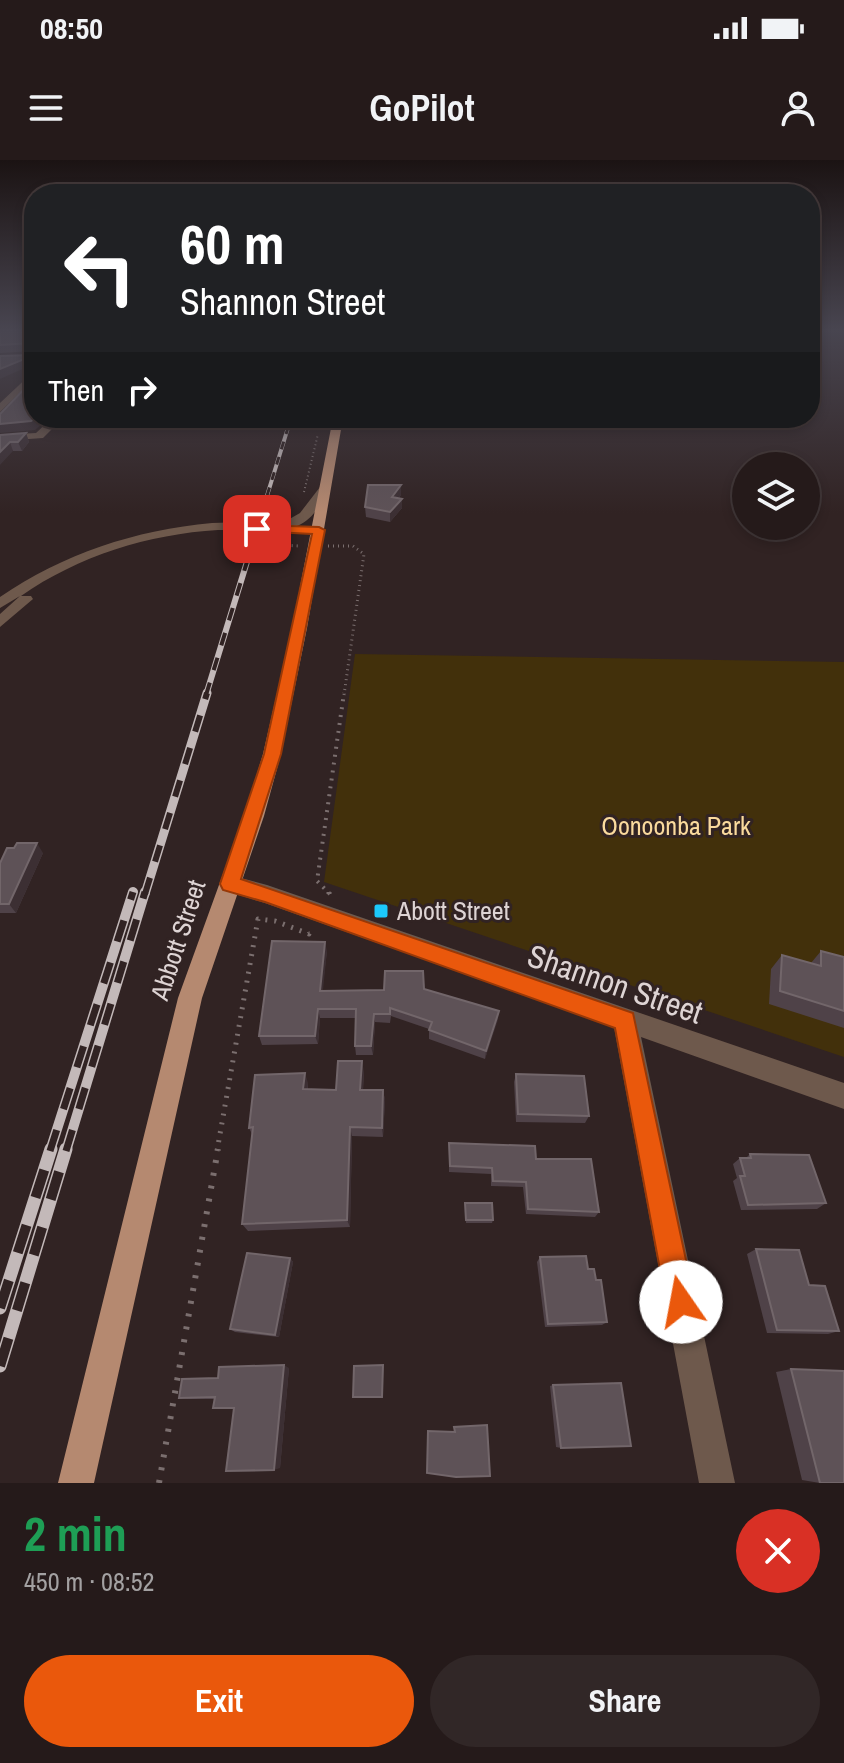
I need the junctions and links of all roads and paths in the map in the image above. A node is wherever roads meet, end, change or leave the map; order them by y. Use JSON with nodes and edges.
{"nodes":[{"id":1,"x":18,"y":390,"type":"edge"},
{"id":2,"x":0,"y":409,"type":"edge"},
{"id":3,"x":47,"y":428,"type":"edge"},
{"id":4,"x":336,"y":428,"type":"edge"},
{"id":5,"x":319,"y":429,"type":"dead end"},
{"id":6,"x":0,"y":438,"type":"edge"},
{"id":7,"x":324,"y":490,"type":"junction"},
{"id":8,"x":303,"y":499,"type":"dead end"},
{"id":9,"x":274,"y":529,"type":"junction"},
{"id":10,"x":318,"y":538,"type":"junction"},
{"id":11,"x":12,"y":596,"type":"edge"},
{"id":12,"x":0,"y":622,"type":"edge"},
{"id":13,"x":230,"y":884,"type":"junction"},
{"id":14,"x":320,"y":915,"type":"junction"},
{"id":15,"x":625,"y":1021,"type":"junction"},
{"id":16,"x":844,"y":1096,"type":"edge"},
{"id":17,"x":76,"y":1483,"type":"edge"},
{"id":18,"x":159,"y":1483,"type":"edge"},
{"id":19,"x":717,"y":1483,"type":"edge"}],
"edges":[{"from":1,"to":2,"type":"street"},
{"from":3,"to":6,"type":"street"},
{"from":4,"to":7,"type":"main road","name":"Abbott Street"},
{"from":5,"to":8,"type":"path"},
{"from":7,"to":10,"type":"main road","name":"Abbott Street"},
{"from":7,"to":11,"type":"street"},
{"from":9,"to":10,"type":"street"},
{"from":9,"to":10,"type":"path"},
{"from":9,"to":11,"type":"street"},
{"from":10,"to":13,"type":"main road","name":"Abbott Street"},
{"from":10,"to":14,"type":"path"},
{"from":11,"to":12,"type":"street"},
{"from":13,"to":14,"type":"street","name":"Shannon Street"},
{"from":13,"to":17,"type":"main road","name":"Abbott Street"},
{"from":14,"to":15,"type":"street","name":"Shannon Street"},
{"from":14,"to":18,"type":"path"},
{"from":15,"to":16,"type":"street","name":"Shannon Street"},
{"from":15,"to":19,"type":"street"}]}
